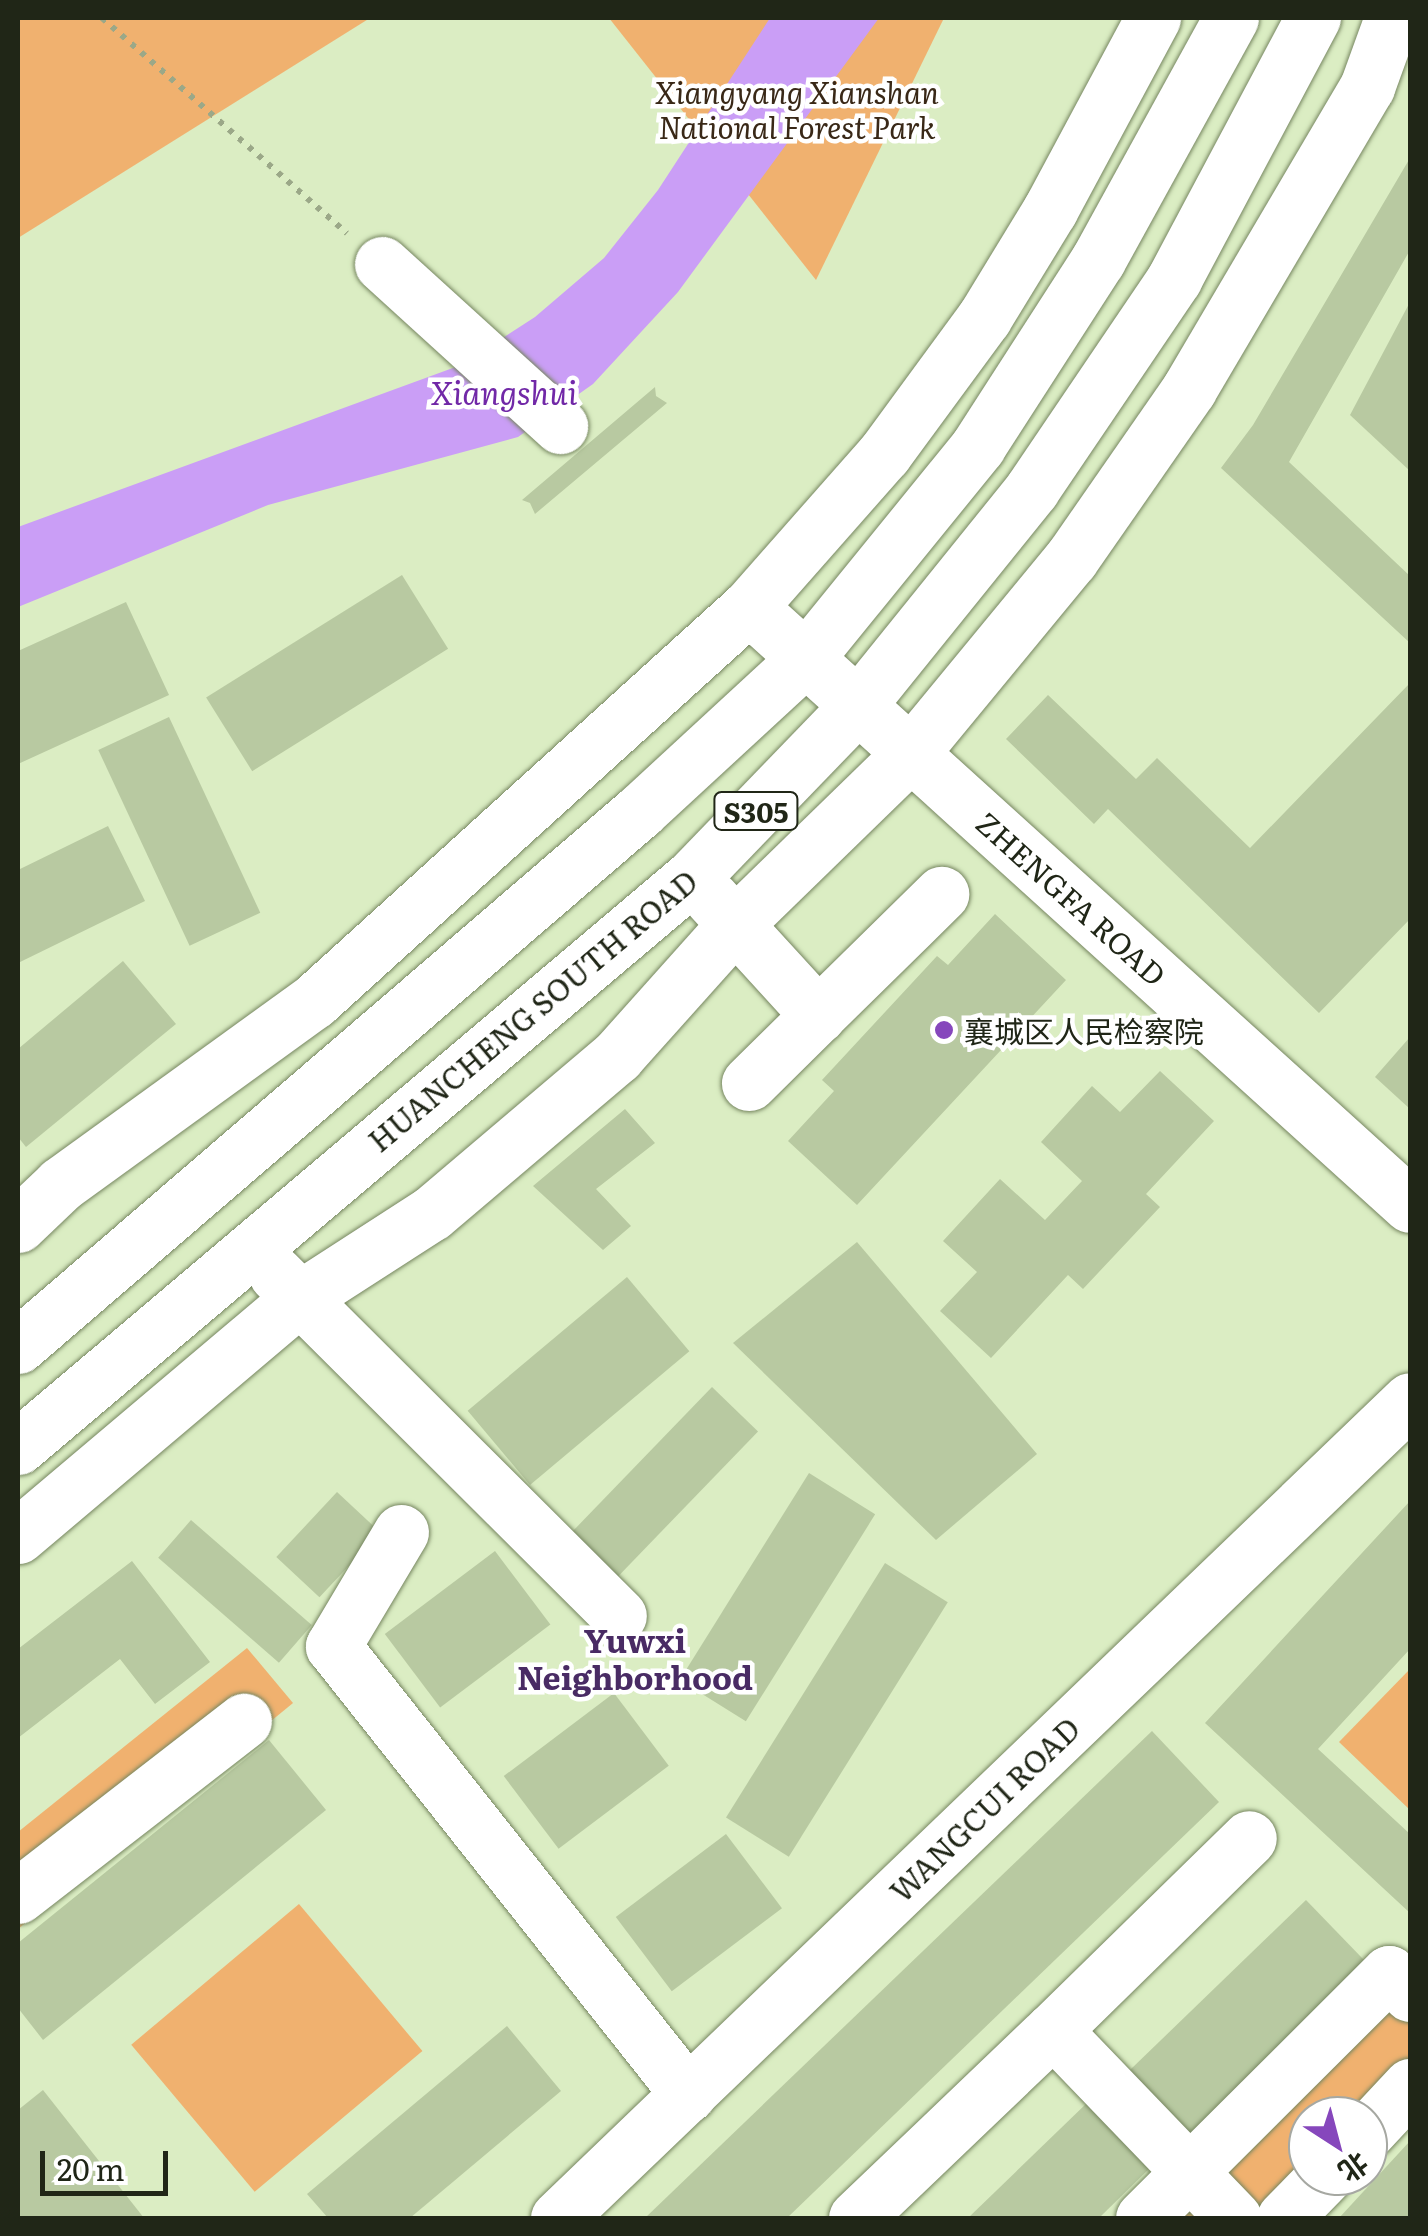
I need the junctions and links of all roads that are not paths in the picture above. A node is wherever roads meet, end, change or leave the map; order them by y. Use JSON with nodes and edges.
{"nodes":[{"id":1,"x":1153,"y":18,"type":"edge"},
{"id":2,"x":1231,"y":18,"type":"edge"},
{"id":3,"x":1313,"y":18,"type":"edge"},
{"id":4,"x":1392,"y":18,"type":"edge"},
{"id":5,"x":382,"y":264,"type":"road end"},
{"id":6,"x":560,"y":426,"type":"dead end"},
{"id":7,"x":749,"y":607,"type":"junction"},
{"id":8,"x":806,"y":658,"type":"junction"},
{"id":9,"x":858,"y":705,"type":"junction"},
{"id":10,"x":910,"y":752,"type":"junction"},
{"id":11,"x":692,"y":878,"type":"junction"},
{"id":12,"x":942,"y":894,"type":"dead end"},
{"id":13,"x":735,"y":924,"type":"junction"},
{"id":14,"x":818,"y":1015,"type":"junction"},
{"id":15,"x":749,"y":1083,"type":"dead end"},
{"id":16,"x":1410,"y":1205,"type":"edge"},
{"id":17,"x":18,"y":1224,"type":"edge"},
{"id":18,"x":249,"y":1247,"type":"junction"},
{"id":19,"x":300,"y":1298,"type":"junction"},
{"id":20,"x":18,"y":1346,"type":"edge"},
{"id":21,"x":1410,"y":1400,"type":"edge"},
{"id":22,"x":18,"y":1447,"type":"edge"},
{"id":23,"x":400,"y":1532,"type":"dead end"},
{"id":24,"x":18,"y":1536,"type":"edge"},
{"id":25,"x":620,"y":1616,"type":"dead end"},
{"id":26,"x":244,"y":1721,"type":"dead end"},
{"id":27,"x":1250,"y":1838,"type":"dead end"},
{"id":28,"x":18,"y":1896,"type":"edge"},
{"id":29,"x":1410,"y":1994,"type":"edge"},
{"id":30,"x":1053,"y":2030,"type":"junction"},
{"id":31,"x":1410,"y":2086,"type":"edge"},
{"id":32,"x":688,"y":2094,"type":"junction"},
{"id":33,"x":1388,"y":2110,"type":"edge"},
{"id":34,"x":1188,"y":2174,"type":"junction"},
{"id":35,"x":1305,"y":2196,"type":"edge"},
{"id":36,"x":558,"y":2218,"type":"edge"},
{"id":37,"x":856,"y":2218,"type":"edge"},
{"id":38,"x":1143,"y":2218,"type":"edge"},
{"id":39,"x":1234,"y":2218,"type":"edge"},
{"id":40,"x":1284,"y":2218,"type":"edge"}],
"edges":[{"from":1,"to":7,"type":"main road"},
{"from":2,"to":8,"type":"main road","number":"S305"},
{"from":3,"to":9,"type":"main road","name":"HUANCHENG SOUTH ROAD","number":"S305"},
{"from":4,"to":10,"type":"main road"},
{"from":5,"to":6,"type":"main road"},
{"from":7,"to":8,"type":"main road","name":"ZHENGFA ROAD"},
{"from":7,"to":17,"type":"main road"},
{"from":8,"to":9,"type":"main road","name":"ZHENGFA ROAD"},
{"from":8,"to":20,"type":"main road","number":"S305"},
{"from":9,"to":10,"type":"main road","name":"ZHENGFA ROAD"},
{"from":9,"to":11,"type":"main road","name":"HUANCHENG SOUTH ROAD","number":"S305"},
{"from":10,"to":13,"type":"main road"},
{"from":10,"to":16,"type":"main road","name":"ZHENGFA ROAD"},
{"from":11,"to":13,"type":"main road"},
{"from":11,"to":18,"type":"main road","name":"HUANCHENG SOUTH ROAD","number":"S305"},
{"from":12,"to":14,"type":"main road"},
{"from":13,"to":14,"type":"main road"},
{"from":13,"to":19,"type":"main road"},
{"from":14,"to":15,"type":"main road"},
{"from":18,"to":19,"type":"main road"},
{"from":18,"to":22,"type":"main road","name":"HUANCHENG SOUTH ROAD","number":"S305"},
{"from":19,"to":24,"type":"main road"},
{"from":19,"to":25,"type":"main road"},
{"from":21,"to":32,"type":"main road","name":"WANGCUI ROAD"},
{"from":23,"to":32,"type":"main road"},
{"from":26,"to":28,"type":"main road"},
{"from":27,"to":30,"type":"main road"},
{"from":29,"to":34,"type":"main road"},
{"from":30,"to":34,"type":"main road"},
{"from":30,"to":37,"type":"main road"},
{"from":31,"to":33,"type":"main road"},
{"from":32,"to":36,"type":"main road","name":"WANGCUI ROAD"},
{"from":34,"to":38,"type":"main road"},
{"from":34,"to":39,"type":"main road"},
{"from":35,"to":40,"type":"main road"}]}
